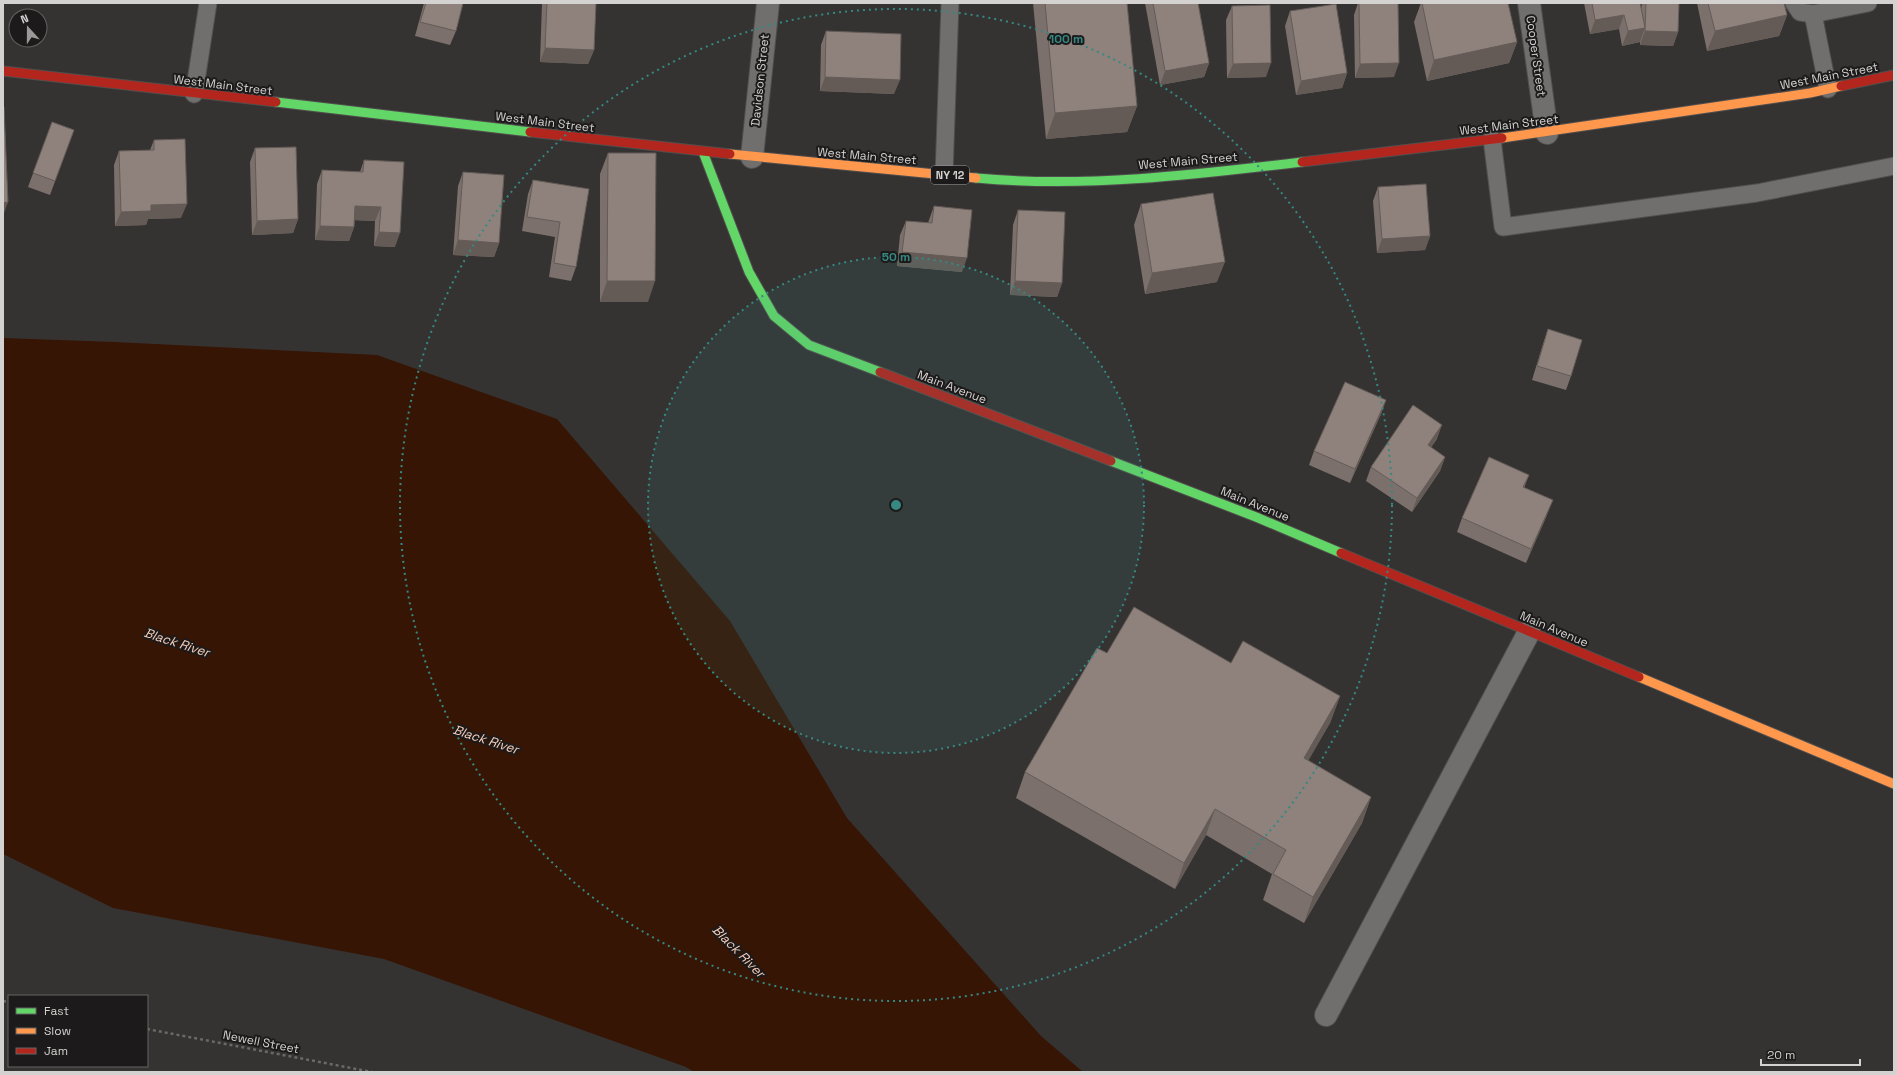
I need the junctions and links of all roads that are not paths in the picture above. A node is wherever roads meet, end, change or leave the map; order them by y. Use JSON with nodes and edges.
{"nodes":[{"id":1,"x":208,"y":3,"type":"edge"},
{"id":2,"x":768,"y":3,"type":"edge"},
{"id":3,"x":950,"y":3,"type":"edge"},
{"id":4,"x":1529,"y":3,"type":"edge"},
{"id":5,"x":1794,"y":3,"type":"edge"},
{"id":6,"x":1868,"y":3,"type":"edge"},
{"id":7,"x":1813,"y":14,"type":"junction"},
{"id":8,"x":3,"y":71,"type":"edge"},
{"id":9,"x":1894,"y":75,"type":"edge"},
{"id":10,"x":1828,"y":89,"type":"junction"},
{"id":11,"x":194,"y":94,"type":"junction"},
{"id":12,"x":1547,"y":132,"type":"junction"},
{"id":13,"x":1492,"y":139,"type":"junction"},
{"id":14,"x":703,"y":152,"type":"junction"},
{"id":15,"x":752,"y":157,"type":"junction"},
{"id":16,"x":1894,"y":166,"type":"edge"},
{"id":17,"x":944,"y":175,"type":"junction"},
{"id":18,"x":1529,"y":632,"type":"junction"},
{"id":19,"x":1894,"y":784,"type":"edge"},
{"id":20,"x":1326,"y":1015,"type":"dead end"}],
"edges":[{"from":1,"to":11,"type":"lane"},
{"from":2,"to":15,"type":"street","name":"Davidson Street"},
{"from":3,"to":17,"type":"lane"},
{"from":4,"to":12,"type":"street","name":"Cooper Street"},
{"from":5,"to":7,"type":"lane"},
{"from":6,"to":7,"type":"lane"},
{"from":7,"to":10,"type":"lane"},
{"from":8,"to":11,"type":"main road","name":"West Main Street","number":"NY 12"},
{"from":9,"to":10,"type":"main road","name":"West Main Street","number":"NY 12"},
{"from":10,"to":12,"type":"main road","name":"West Main Street","number":"NY 12"},
{"from":11,"to":14,"type":"main road","name":"West Main Street","number":"NY 12"},
{"from":12,"to":13,"type":"main road","name":"West Main Street","number":"NY 12"},
{"from":13,"to":16,"type":"lane"},
{"from":13,"to":17,"type":"main road","name":"West Main Street","number":"NY 12"},
{"from":14,"to":15,"type":"main road","name":"West Main Street","number":"NY 12"},
{"from":14,"to":18,"type":"main road","name":"Main Avenue"},
{"from":15,"to":17,"type":"main road","name":"West Main Street","number":"NY 12"},
{"from":18,"to":19,"type":"main road","name":"Main Avenue"},
{"from":18,"to":20,"type":"street"}]}
